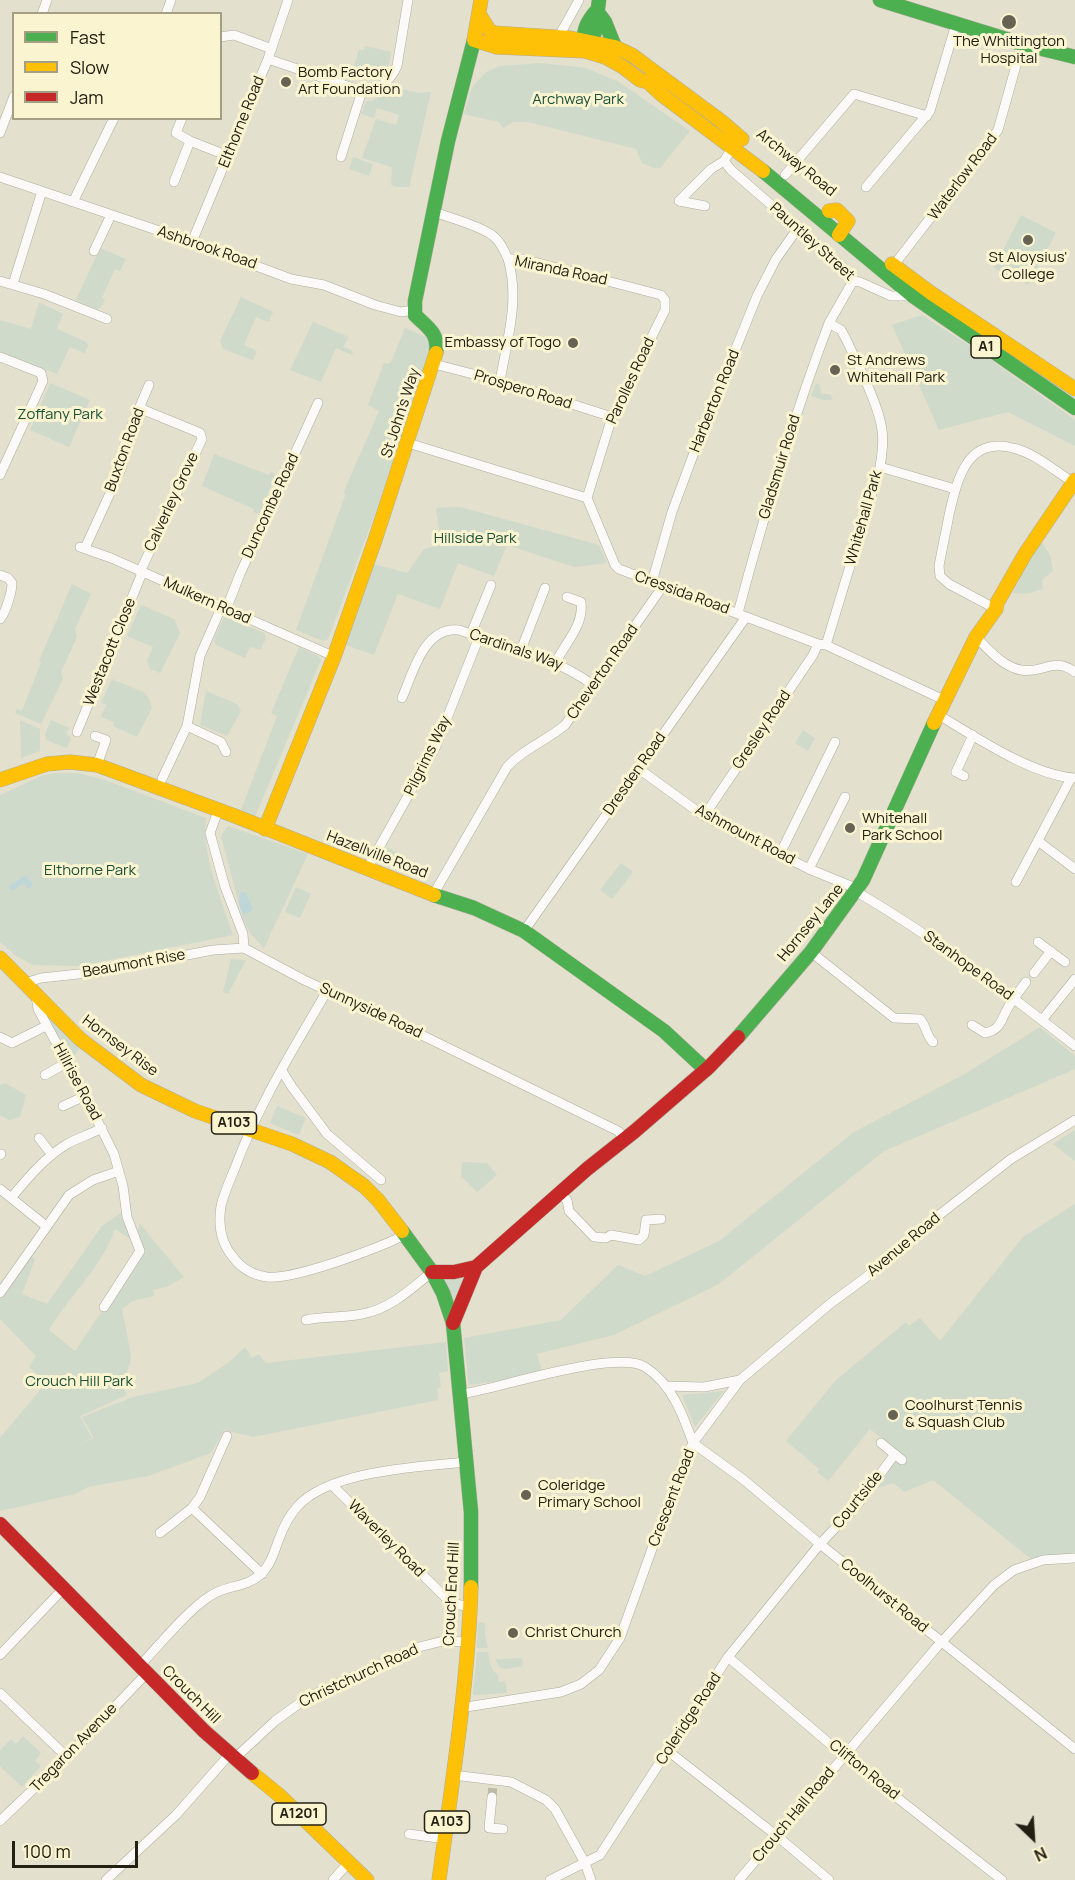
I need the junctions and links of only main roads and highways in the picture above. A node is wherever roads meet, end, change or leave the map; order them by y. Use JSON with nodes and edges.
{"nodes":[{"id":1,"x":880,"y":0,"type":"edge"},
{"id":2,"x":480,"y":7,"type":"edge"},
{"id":3,"x":599,"y":8,"type":"edge"},
{"id":4,"x":474,"y":40,"type":"junction"},
{"id":5,"x":587,"y":44,"type":"junction"},
{"id":6,"x":615,"y":46,"type":"junction"},
{"id":7,"x":497,"y":47,"type":"junction"},
{"id":8,"x":471,"y":55,"type":"junction"},
{"id":9,"x":1075,"y":57,"type":"edge"},
{"id":10,"x":842,"y":231,"type":"junction"},
{"id":11,"x":1075,"y":389,"type":"edge"},
{"id":12,"x":1075,"y":408,"type":"edge"},
{"id":13,"x":1074,"y":482,"type":"edge"},
{"id":14,"x":0,"y":780,"type":"edge"},
{"id":15,"x":265,"y":829,"type":"junction"},
{"id":16,"x":0,"y":958,"type":"edge"},
{"id":17,"x":706,"y":1070,"type":"junction"},
{"id":18,"x":476,"y":1268,"type":"junction"},
{"id":19,"x":432,"y":1272,"type":"junction"},
{"id":20,"x":465,"y":1292,"type":"junction"},
{"id":21,"x":449,"y":1309,"type":"junction"},
{"id":22,"x":453,"y":1323,"type":"junction"},
{"id":23,"x":0,"y":1524,"type":"edge"},
{"id":24,"x":367,"y":1880,"type":"edge"},
{"id":25,"x":438,"y":1880,"type":"edge"}],
"edges":[{"from":1,"to":9,"type":"main road"},
{"from":2,"to":4,"type":"main road","number":"A1"},
{"from":2,"to":5,"type":"main road","name":"Archway Road","number":"A1"},
{"from":3,"to":5,"type":"main road"},
{"from":3,"to":6,"type":"main road"},
{"from":4,"to":7,"type":"main road","name":"Archway Road","number":"A1"},
{"from":4,"to":8,"type":"main road"},
{"from":5,"to":6,"type":"main road","name":"Archway Road","number":"A1"},
{"from":5,"to":7,"type":"main road","name":"Archway Road","number":"A1"},
{"from":5,"to":10,"type":"main road","name":"Archway Road","number":"A1"},
{"from":6,"to":10,"type":"main road","name":"Archway Road","number":"A1"},
{"from":7,"to":8,"type":"main road"},
{"from":8,"to":15,"type":"main road","name":"St John's Way"},
{"from":10,"to":11,"type":"main road","name":"Archway Road","number":"A1"},
{"from":10,"to":12,"type":"main road","name":"Archway Road","number":"A1"},
{"from":13,"to":17,"type":"main road","name":"Hornsey Lane"},
{"from":14,"to":15,"type":"main road","name":"Hazellville Road"},
{"from":15,"to":17,"type":"main road","name":"Hazellville Road"},
{"from":16,"to":19,"type":"main road","name":"Hornsey Rise","number":"A103"},
{"from":17,"to":18,"type":"main road","name":"Hornsey Lane"},
{"from":18,"to":19,"type":"main road"},
{"from":18,"to":20,"type":"main road","name":"Hornsey Lane"},
{"from":19,"to":21,"type":"main road","name":"Hornsey Rise","number":"A103"},
{"from":20,"to":21,"type":"main road","name":"Hornsey Lane"},
{"from":20,"to":22,"type":"main road","name":"Hornsey Lane"},
{"from":21,"to":22,"type":"main road","name":"Crouch End Hill","number":"A103"},
{"from":22,"to":25,"type":"main road","name":"Crouch End Hill","number":"A103"},
{"from":23,"to":24,"type":"main road","name":"Crouch Hill","number":"A1201"}]}
